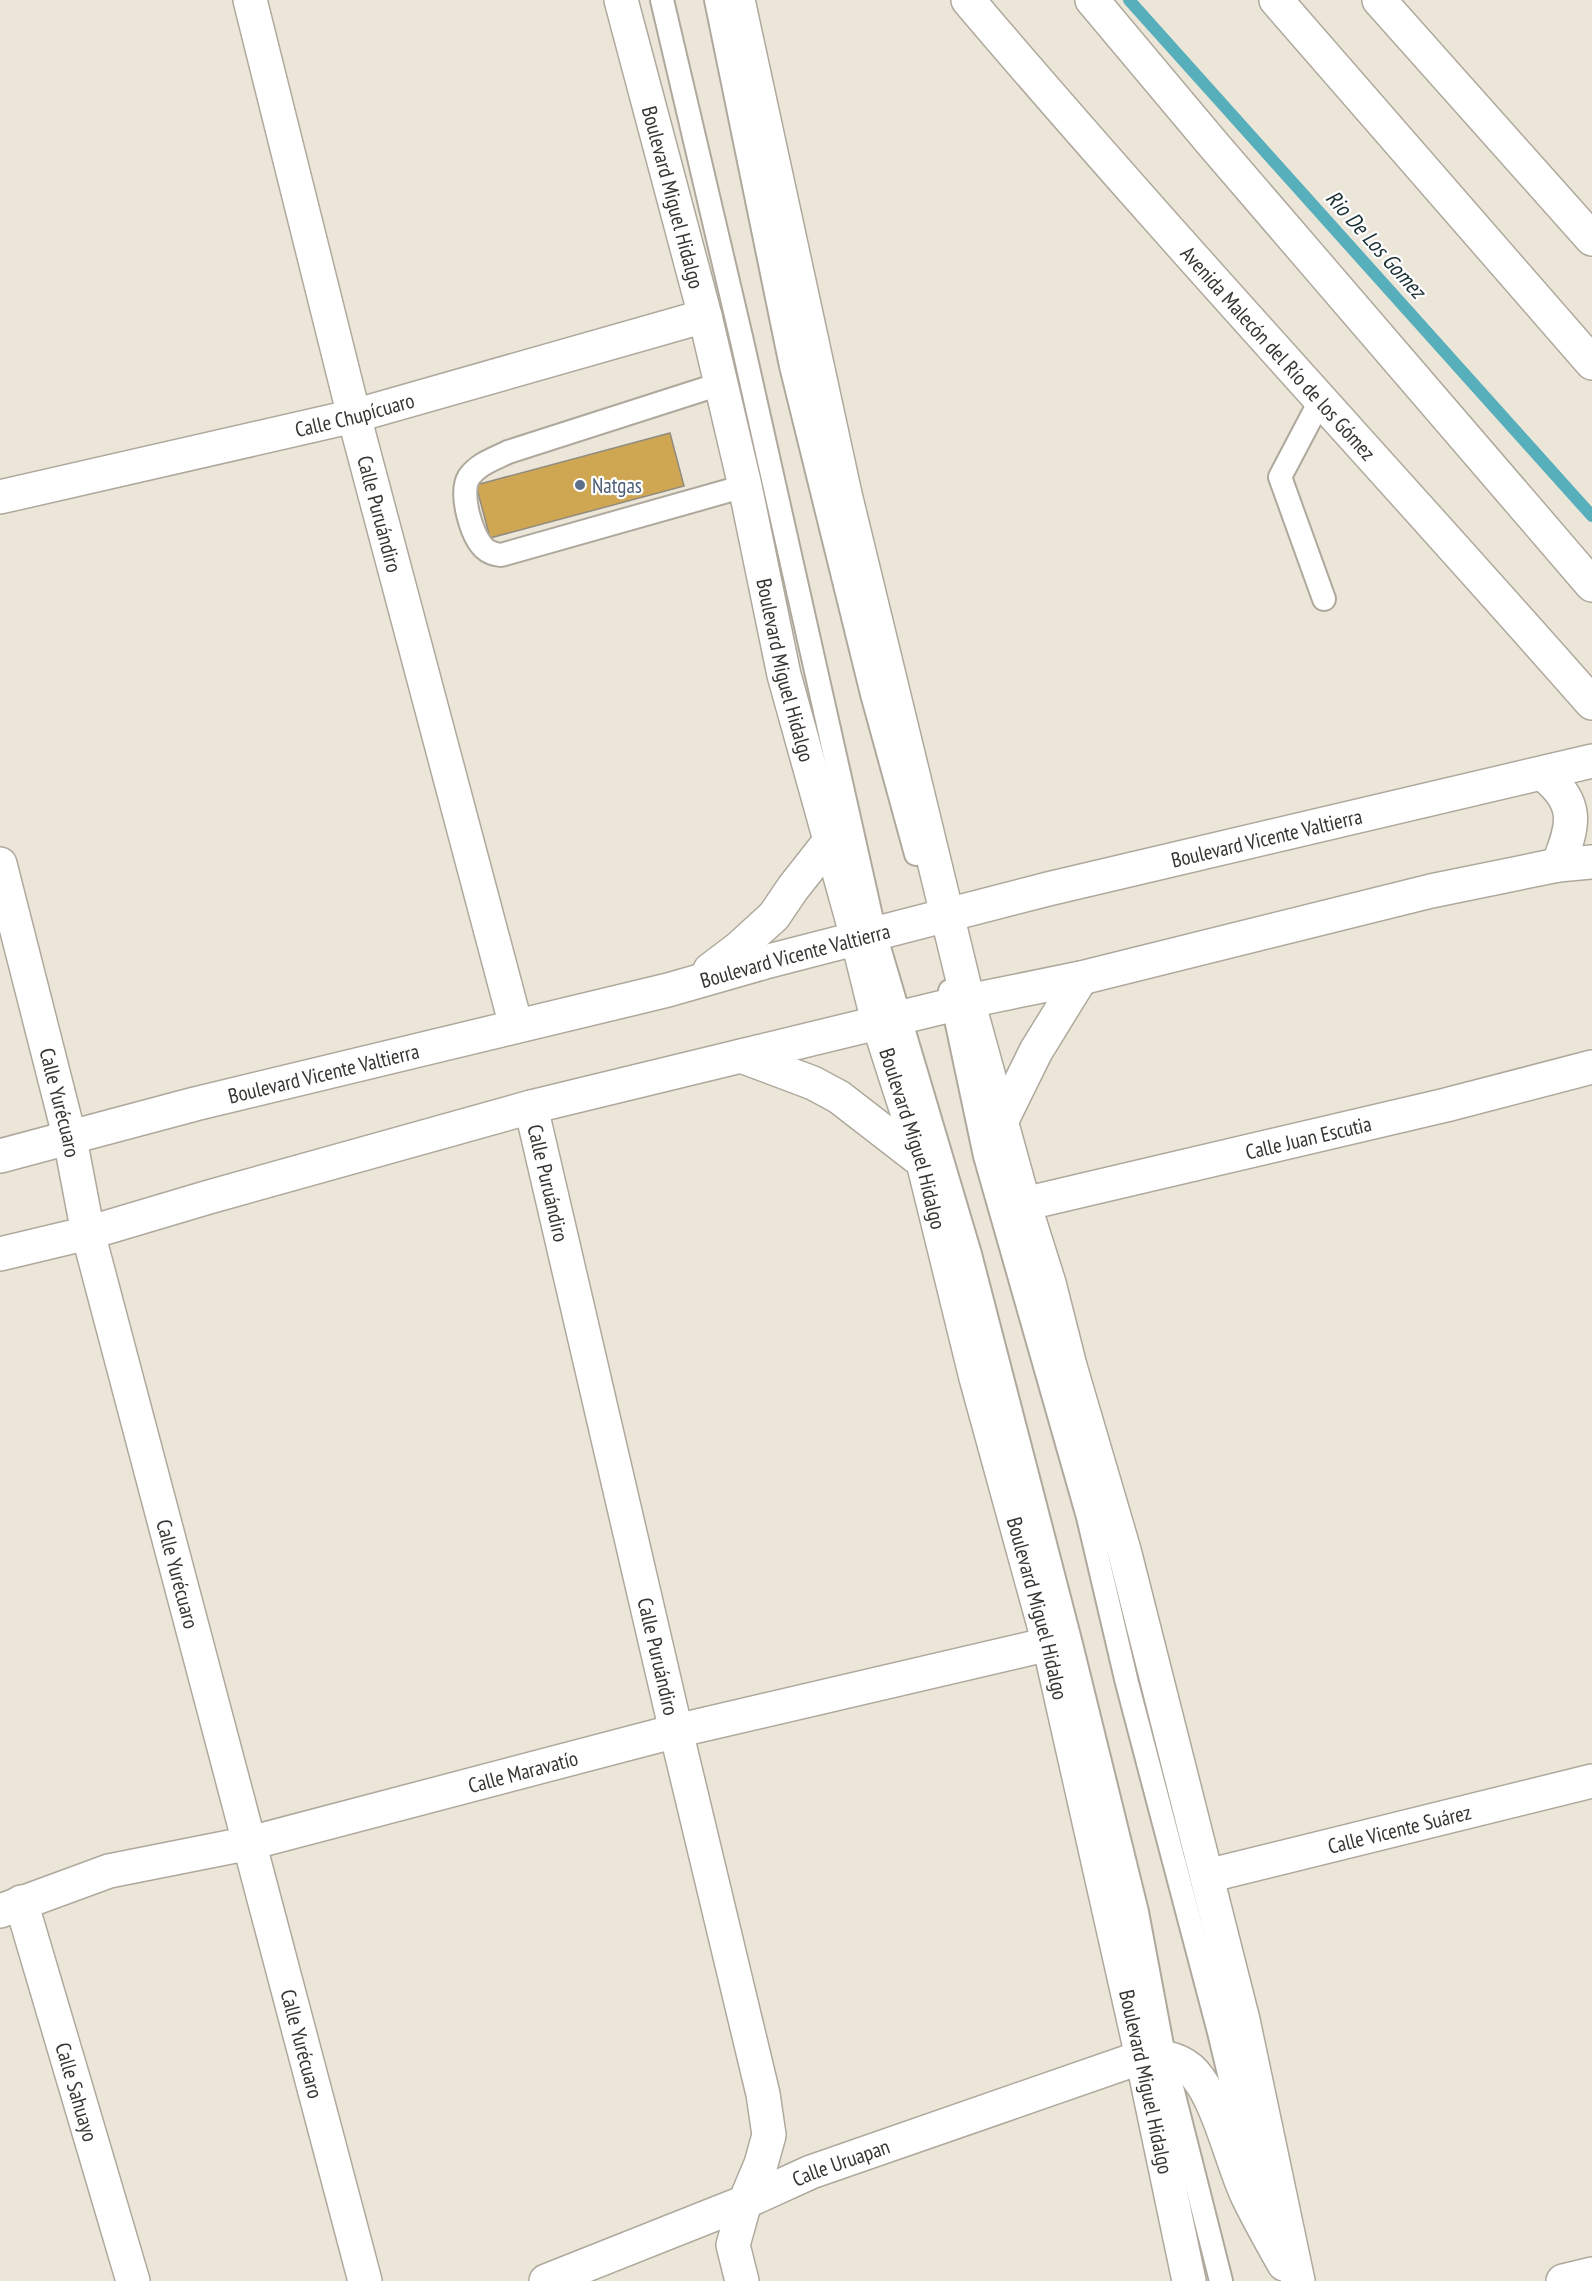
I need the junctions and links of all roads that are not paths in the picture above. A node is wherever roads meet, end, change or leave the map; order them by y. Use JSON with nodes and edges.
{"nodes":[{"id":1,"x":250,"y":0,"type":"edge"},
{"id":2,"x":621,"y":0,"type":"edge"},
{"id":3,"x":662,"y":0,"type":"edge"},
{"id":4,"x":716,"y":0,"type":"edge"},
{"id":5,"x":738,"y":0,"type":"edge"},
{"id":6,"x":968,"y":0,"type":"edge"},
{"id":7,"x":1092,"y":0,"type":"edge"},
{"id":8,"x":1276,"y":0,"type":"edge"},
{"id":9,"x":1379,"y":0,"type":"edge"},
{"id":10,"x":1592,"y":238,"type":"edge"},
{"id":11,"x":705,"y":316,"type":"junction"},
{"id":12,"x":1592,"y":363,"type":"edge"},
{"id":13,"x":720,"y":384,"type":"junction"},
{"id":14,"x":1321,"y":399,"type":"junction"},
{"id":15,"x":354,"y":416,"type":"junction"},
{"id":16,"x":745,"y":486,"type":"junction"},
{"id":17,"x":0,"y":497,"type":"edge"},
{"id":18,"x":1592,"y":585,"type":"edge"},
{"id":19,"x":1324,"y":599,"type":"dead end"},
{"id":20,"x":1592,"y":703,"type":"edge"},
{"id":21,"x":1592,"y":761,"type":"edge"},
{"id":22,"x":1543,"y":774,"type":"junction"},
{"id":23,"x":830,"y":841,"type":"junction"},
{"id":24,"x":1592,"y":862,"type":"edge"},
{"id":25,"x":0,"y":864,"type":"edge"},
{"id":26,"x":1558,"y":865,"type":"junction"},
{"id":27,"x":941,"y":917,"type":"junction"},
{"id":28,"x":866,"y":936,"type":"junction"},
{"id":29,"x":1081,"y":978,"type":"junction"},
{"id":30,"x":668,"y":990,"type":"junction"},
{"id":31,"x":961,"y":1003,"type":"junction"},
{"id":32,"x":889,"y":1020,"type":"junction"},
{"id":33,"x":516,"y":1026,"type":"junction"},
{"id":34,"x":741,"y":1056,"type":"junction"},
{"id":35,"x":1592,"y":1067,"type":"edge"},
{"id":36,"x":531,"y":1107,"type":"junction"},
{"id":37,"x":1002,"y":1120,"type":"junction"},
{"id":38,"x":70,"y":1138,"type":"junction"},
{"id":39,"x":0,"y":1156,"type":"edge"},
{"id":40,"x":923,"y":1162,"type":"junction"},
{"id":41,"x":1024,"y":1204,"type":"junction"},
{"id":42,"x":88,"y":1233,"type":"junction"},
{"id":43,"x":0,"y":1254,"type":"edge"},
{"id":44,"x":1049,"y":1644,"type":"junction"},
{"id":45,"x":676,"y":1731,"type":"junction"},
{"id":46,"x":1592,"y":1781,"type":"edge"},
{"id":47,"x":250,"y":1843,"type":"junction"},
{"id":48,"x":1207,"y":1876,"type":"junction"},
{"id":49,"x":10,"y":1907,"type":"edge"},
{"id":50,"x":1153,"y":2056,"type":"junction"},
{"id":51,"x":745,"y":2202,"type":"junction"},
{"id":52,"x":1592,"y":2274,"type":"edge"},
{"id":53,"x":133,"y":2281,"type":"edge"},
{"id":54,"x":365,"y":2281,"type":"edge"},
{"id":55,"x":546,"y":2281,"type":"edge"},
{"id":56,"x":742,"y":2281,"type":"edge"},
{"id":57,"x":1189,"y":2281,"type":"edge"},
{"id":58,"x":1221,"y":2281,"type":"edge"},
{"id":59,"x":1295,"y":2281,"type":"edge"},
{"id":60,"x":1563,"y":2281,"type":"edge"}],
"edges":[{"from":1,"to":15,"type":"main road","name":"Calle Puruándiro"},
{"from":2,"to":11,"type":"main road","name":"Boulevard Miguel Hidalgo"},
{"from":3,"to":28,"type":"lane"},
{"from":4,"to":27,"type":"lane"},
{"from":5,"to":27,"type":"main road"},
{"from":6,"to":14,"type":"main road","name":"Avenida Malecón del Río de los Gómez"},
{"from":7,"to":18,"type":"main road"},
{"from":8,"to":12,"type":"main road"},
{"from":9,"to":10,"type":"main road"},
{"from":11,"to":13,"type":"main road","name":"Boulevard Miguel Hidalgo"},
{"from":11,"to":15,"type":"main road","name":"Calle Chupícuaro"},
{"from":13,"to":16,"type":"main road","name":"Boulevard Miguel Hidalgo"},
{"from":13,"to":16,"type":"lane"},
{"from":14,"to":19,"type":"lane"},
{"from":14,"to":20,"type":"main road","name":"Avenida Malecón del Río de los Gómez"},
{"from":15,"to":17,"type":"main road","name":"Calle Chupícuaro"},
{"from":15,"to":33,"type":"main road","name":"Calle Puruándiro"},
{"from":16,"to":23,"type":"main road","name":"Boulevard Miguel Hidalgo"},
{"from":21,"to":22,"type":"main road","name":"Boulevard Vicente Valtierra"},
{"from":22,"to":26,"type":"main road"},
{"from":22,"to":27,"type":"main road","name":"Boulevard Vicente Valtierra"},
{"from":23,"to":28,"type":"main road","name":"Boulevard Miguel Hidalgo"},
{"from":23,"to":30,"type":"main road"},
{"from":24,"to":26,"type":"main road"},
{"from":25,"to":38,"type":"main road","name":"Calle Yurécuaro"},
{"from":26,"to":29,"type":"main road"},
{"from":27,"to":28,"type":"main road","name":"Boulevard Vicente Valtierra"},
{"from":27,"to":31,"type":"main road"},
{"from":28,"to":30,"type":"main road","name":"Boulevard Vicente Valtierra"},
{"from":28,"to":32,"type":"main road","name":"Boulevard Miguel Hidalgo"},
{"from":29,"to":31,"type":"main road"},
{"from":29,"to":37,"type":"main road"},
{"from":30,"to":33,"type":"main road","name":"Boulevard Vicente Valtierra"},
{"from":31,"to":32,"type":"main road"},
{"from":31,"to":37,"type":"main road"},
{"from":31,"to":59,"type":"lane"},
{"from":32,"to":34,"type":"main road"},
{"from":32,"to":40,"type":"main road","name":"Boulevard Miguel Hidalgo"},
{"from":32,"to":50,"type":"lane"},
{"from":33,"to":38,"type":"main road","name":"Boulevard Vicente Valtierra"},
{"from":34,"to":36,"type":"main road"},
{"from":34,"to":40,"type":"main road"},
{"from":35,"to":41,"type":"main road","name":"Calle Juan Escutia"},
{"from":36,"to":42,"type":"main road"},
{"from":36,"to":45,"type":"main road","name":"Calle Puruándiro"},
{"from":37,"to":41,"type":"main road"},
{"from":38,"to":39,"type":"main road","name":"Boulevard Vicente Valtierra"},
{"from":38,"to":42,"type":"main road","name":"Calle Yurécuaro"},
{"from":40,"to":44,"type":"main road","name":"Boulevard Miguel Hidalgo"},
{"from":41,"to":48,"type":"main road"},
{"from":42,"to":43,"type":"main road"},
{"from":42,"to":47,"type":"main road","name":"Calle Yurécuaro"},
{"from":44,"to":45,"type":"main road","name":"Calle Maravatío"},
{"from":44,"to":50,"type":"main road","name":"Boulevard Miguel Hidalgo"},
{"from":45,"to":47,"type":"main road","name":"Calle Maravatío"},
{"from":45,"to":51,"type":"main road","name":"Calle Puruándiro"},
{"from":46,"to":48,"type":"main road","name":"Calle Vicente Suárez"},
{"from":47,"to":49,"type":"main road","name":"Calle Maravatío"},
{"from":47,"to":54,"type":"main road","name":"Calle Yurécuaro"},
{"from":48,"to":59,"type":"main road"},
{"from":49,"to":53,"type":"main road","name":"Calle Sahuayo"},
{"from":50,"to":51,"type":"main road","name":"Calle Uruapan"},
{"from":50,"to":57,"type":"main road","name":"Boulevard Miguel Hidalgo"},
{"from":50,"to":58,"type":"lane"},
{"from":50,"to":59,"type":"main road"},
{"from":51,"to":55,"type":"main road","name":"Calle Uruapan"},
{"from":51,"to":56,"type":"main road","name":"Calle Puruándiro"},
{"from":52,"to":60,"type":"main road"}]}
